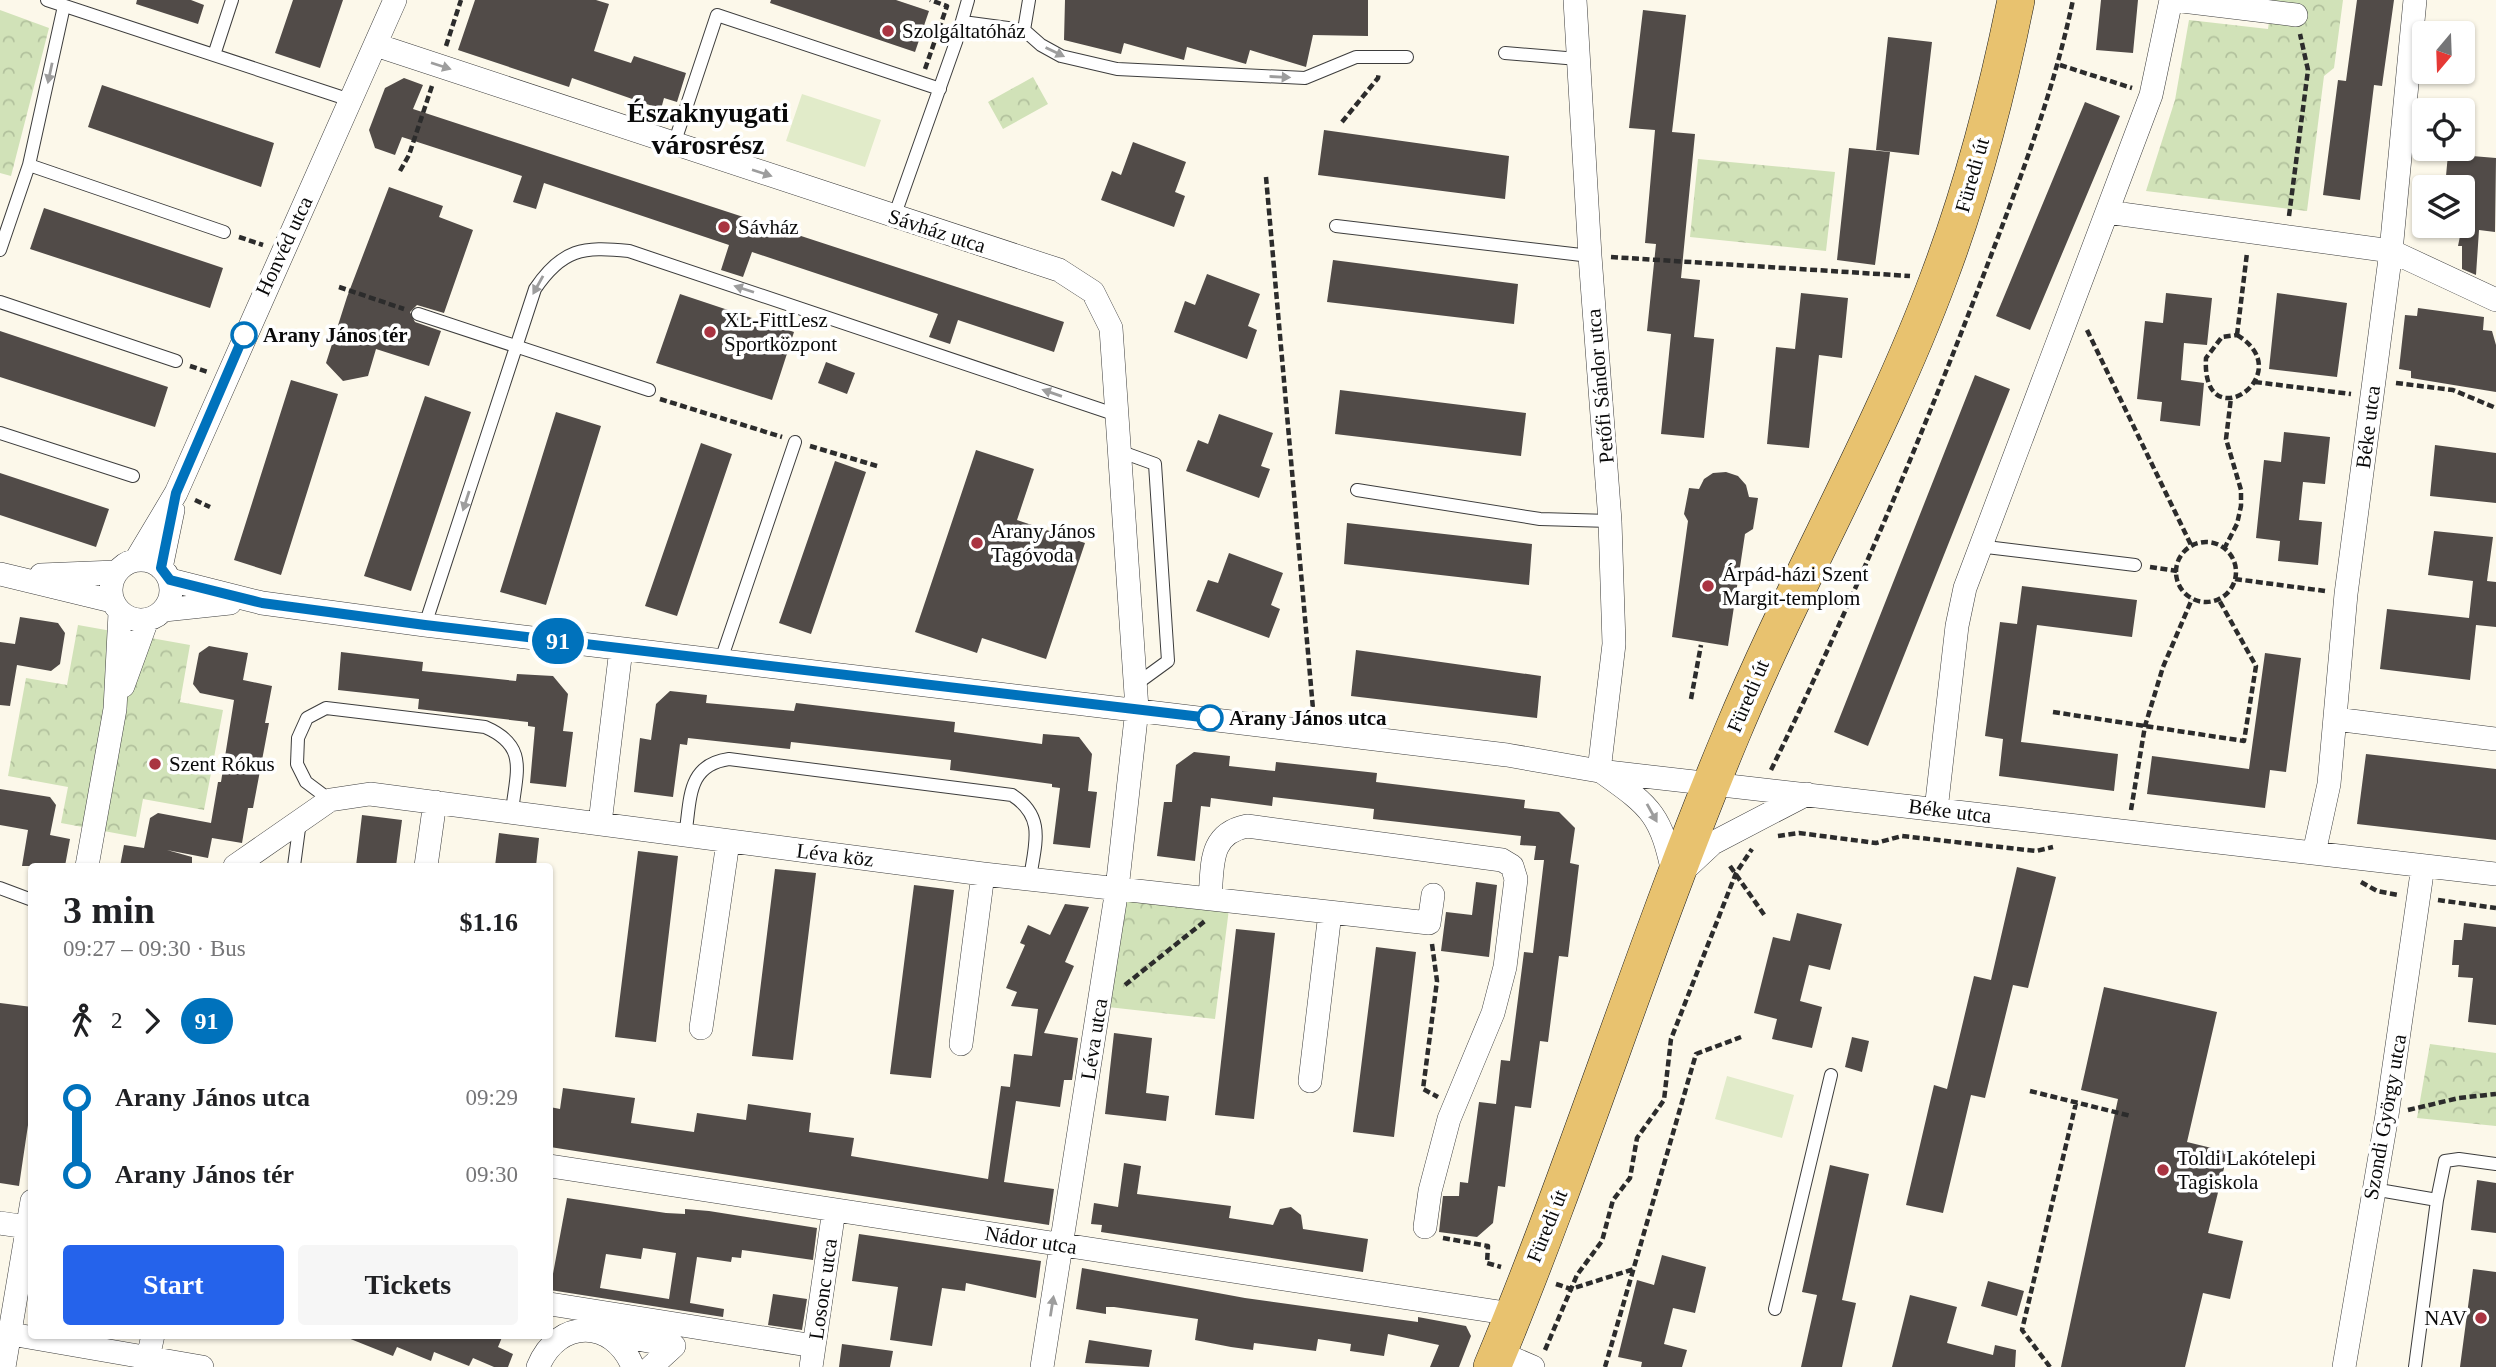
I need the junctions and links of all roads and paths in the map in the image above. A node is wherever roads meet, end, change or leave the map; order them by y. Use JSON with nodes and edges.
{"nodes":[{"id":1,"x":47,"y":0,"type":"edge"},
{"id":2,"x":232,"y":0,"type":"edge"},
{"id":3,"x":395,"y":0,"type":"edge"},
{"id":4,"x":461,"y":0,"type":"edge"},
{"id":5,"x":930,"y":0,"type":"edge"},
{"id":6,"x":968,"y":0,"type":"edge"},
{"id":7,"x":1029,"y":0,"type":"edge"},
{"id":8,"x":1575,"y":0,"type":"edge"},
{"id":9,"x":2073,"y":0,"type":"edge"},
{"id":10,"x":2173,"y":0,"type":"edge"},
{"id":11,"x":2415,"y":0,"type":"edge"},
{"id":12,"x":64,"y":6,"type":"junction"},
{"id":13,"x":2014,"y":7,"type":"edge"},
{"id":14,"x":2296,"y":15,"type":"joint"},
{"id":15,"x":963,"y":22,"type":"junction"},
{"id":16,"x":1024,"y":30,"type":"junction"},
{"id":17,"x":376,"y":45,"type":"junction"},
{"id":18,"x":1505,"y":53,"type":"dead end"},
{"id":19,"x":214,"y":54,"type":"junction"},
{"id":20,"x":1380,"y":57,"type":"junction"},
{"id":21,"x":1407,"y":57,"type":"dead end"},
{"id":22,"x":1578,"y":59,"type":"junction"},
{"id":23,"x":2060,"y":65,"type":"junction"},
{"id":24,"x":437,"y":72,"type":"junction"},
{"id":25,"x":920,"y":83,"type":"junction"},
{"id":26,"x":940,"y":89,"type":"junction"},
{"id":27,"x":2151,"y":95,"type":"junction"},
{"id":28,"x":350,"y":100,"type":"junction"},
{"id":29,"x":1342,"y":122,"type":"dead end"},
{"id":30,"x":674,"y":144,"type":"junction"},
{"id":31,"x":29,"y":165,"type":"junction"},
{"id":32,"x":400,"y":171,"type":"dead end"},
{"id":33,"x":1266,"y":177,"type":"dead end"},
{"id":34,"x":2107,"y":212,"type":"junction"},
{"id":35,"x":894,"y":217,"type":"junction"},
{"id":36,"x":1336,"y":226,"type":"dead end"},
{"id":37,"x":225,"y":232,"type":"joint"},
{"id":38,"x":2249,"y":233,"type":"junction"},
{"id":39,"x":2286,"y":238,"type":"junction"},
{"id":40,"x":0,"y":250,"type":"edge"},
{"id":41,"x":2391,"y":251,"type":"junction"},
{"id":42,"x":281,"y":252,"type":"junction"},
{"id":43,"x":1590,"y":256,"type":"junction"},
{"id":44,"x":1939,"y":279,"type":"junction"},
{"id":45,"x":339,"y":287,"type":"dead end"},
{"id":46,"x":2072,"y":300,"type":"junction"},
{"id":47,"x":2496,"y":300,"type":"edge"},
{"id":48,"x":0,"y":302,"type":"edge"},
{"id":49,"x":418,"y":314,"type":"joint"},
{"id":50,"x":2236,"y":335,"type":"junction"},
{"id":51,"x":516,"y":347,"type":"junction"},
{"id":52,"x":176,"y":361,"type":"joint"},
{"id":53,"x":225,"y":379,"type":"junction"},
{"id":54,"x":2255,"y":382,"type":"junction"},
{"id":55,"x":2374,"y":388,"type":"junction"},
{"id":56,"x":649,"y":390,"type":"joint"},
{"id":57,"x":2231,"y":398,"type":"junction"},
{"id":58,"x":2496,"y":408,"type":"edge"},
{"id":59,"x":1117,"y":415,"type":"junction"},
{"id":60,"x":0,"y":433,"type":"edge"},
{"id":61,"x":795,"y":442,"type":"junction"},
{"id":62,"x":1119,"y":451,"type":"junction"},
{"id":63,"x":877,"y":466,"type":"dead end"},
{"id":64,"x":133,"y":476,"type":"dead end"},
{"id":65,"x":1357,"y":490,"type":"dead end"},
{"id":66,"x":176,"y":493,"type":"junction"},
{"id":67,"x":1611,"y":521,"type":"junction"},
{"id":68,"x":1978,"y":545,"type":"junction"},
{"id":69,"x":2192,"y":547,"type":"junction"},
{"id":70,"x":2224,"y":549,"type":"junction"},
{"id":71,"x":136,"y":560,"type":"junction"},
{"id":72,"x":2135,"y":565,"type":"joint"},
{"id":73,"x":2177,"y":571,"type":"junction"},
{"id":74,"x":116,"y":572,"type":"junction"},
{"id":75,"x":165,"y":574,"type":"junction"},
{"id":76,"x":9,"y":575,"type":"edge"},
{"id":77,"x":2235,"y":579,"type":"junction"},
{"id":78,"x":2346,"y":594,"type":"junction"},
{"id":79,"x":2192,"y":599,"type":"junction"},
{"id":80,"x":2218,"y":600,"type":"junction"},
{"id":81,"x":262,"y":603,"type":"junction"},
{"id":82,"x":116,"y":607,"type":"junction"},
{"id":83,"x":156,"y":615,"type":"junction"},
{"id":84,"x":425,"y":625,"type":"junction"},
{"id":85,"x":1701,"y":645,"type":"dead end"},
{"id":86,"x":621,"y":649,"type":"junction"},
{"id":87,"x":721,"y":660,"type":"junction"},
{"id":88,"x":1135,"y":685,"type":"junction"},
{"id":89,"x":1691,"y":699,"type":"dead end"},
{"id":90,"x":115,"y":709,"type":"junction"},
{"id":91,"x":1137,"y":709,"type":"junction"},
{"id":92,"x":2053,"y":712,"type":"dead end"},
{"id":93,"x":2335,"y":719,"type":"junction"},
{"id":94,"x":2145,"y":726,"type":"junction"},
{"id":95,"x":1314,"y":731,"type":"junction"},
{"id":96,"x":2496,"y":739,"type":"edge"},
{"id":97,"x":1600,"y":771,"type":"junction"},
{"id":98,"x":1711,"y":784,"type":"junction"},
{"id":99,"x":1762,"y":789,"type":"junction"},
{"id":100,"x":1807,"y":794,"type":"junction"},
{"id":101,"x":330,"y":800,"type":"junction"},
{"id":102,"x":435,"y":802,"type":"junction"},
{"id":103,"x":1936,"y":810,"type":"junction"},
{"id":104,"x":512,"y":812,"type":"junction"},
{"id":105,"x":300,"y":821,"type":"junction"},
{"id":106,"x":600,"y":823,"type":"junction"},
{"id":107,"x":2128,"y":832,"type":"junction"},
{"id":108,"x":685,"y":836,"type":"junction"},
{"id":109,"x":1767,"y":839,"type":"dead end"},
{"id":110,"x":728,"y":842,"type":"junction"},
{"id":111,"x":1756,"y":843,"type":"dead end"},
{"id":112,"x":2036,"y":851,"type":"dead end"},
{"id":113,"x":2314,"y":853,"type":"junction"},
{"id":114,"x":88,"y":863,"type":"edge"},
{"id":115,"x":239,"y":863,"type":"edge"},
{"id":116,"x":294,"y":863,"type":"edge"},
{"id":117,"x":426,"y":863,"type":"edge"},
{"id":118,"x":1730,"y":866,"type":"dead end"},
{"id":119,"x":2423,"y":866,"type":"junction"},
{"id":120,"x":1736,"y":873,"type":"junction"},
{"id":121,"x":983,"y":874,"type":"junction"},
{"id":122,"x":2496,"y":874,"type":"edge"},
{"id":123,"x":1030,"y":878,"type":"junction"},
{"id":124,"x":1675,"y":879,"type":"junction"},
{"id":125,"x":0,"y":888,"type":"edge"},
{"id":126,"x":1117,"y":889,"type":"junction"},
{"id":127,"x":1433,"y":895,"type":"dead end"},
{"id":128,"x":28,"y":898,"type":"edge"},
{"id":129,"x":1220,"y":900,"type":"junction"},
{"id":130,"x":1330,"y":913,"type":"junction"},
{"id":131,"x":1765,"y":916,"type":"dead end"},
{"id":132,"x":1429,"y":923,"type":"junction"},
{"id":133,"x":1099,"y":1006,"type":"junction"},
{"id":134,"x":701,"y":1028,"type":"dead end"},
{"id":135,"x":1741,"y":1037,"type":"dead end"},
{"id":136,"x":961,"y":1044,"type":"dead end"},
{"id":137,"x":1831,"y":1075,"type":"dead end"},
{"id":138,"x":1310,"y":1081,"type":"dead end"},
{"id":139,"x":1423,"y":1089,"type":"dead end"},
{"id":140,"x":2030,"y":1091,"type":"dead end"},
{"id":141,"x":2496,"y":1094,"type":"edge"},
{"id":142,"x":2076,"y":1103,"type":"junction"},
{"id":143,"x":2387,"y":1115,"type":"junction"},
{"id":144,"x":2131,"y":1116,"type":"dead end"},
{"id":145,"x":2496,"y":1164,"type":"edge"},
{"id":146,"x":553,"y":1166,"type":"edge"},
{"id":147,"x":2373,"y":1189,"type":"junction"},
{"id":148,"x":2437,"y":1200,"type":"junction"},
{"id":149,"x":834,"y":1210,"type":"junction"},
{"id":150,"x":28,"y":1222,"type":"edge"},
{"id":151,"x":0,"y":1223,"type":"edge"},
{"id":152,"x":27,"y":1227,"type":"junction"},
{"id":153,"x":1431,"y":1232,"type":"joint"},
{"id":154,"x":1062,"y":1245,"type":"junction"},
{"id":155,"x":1634,"y":1269,"type":"junction"},
{"id":156,"x":1528,"y":1275,"type":"junction"},
{"id":157,"x":1571,"y":1289,"type":"junction"},
{"id":158,"x":1775,"y":1309,"type":"dead end"},
{"id":159,"x":553,"y":1312,"type":"edge"},
{"id":160,"x":553,"y":1313,"type":"edge"},
{"id":161,"x":1512,"y":1314,"type":"junction"},
{"id":162,"x":592,"y":1331,"type":"junction"},
{"id":163,"x":680,"y":1332,"type":"junction"},
{"id":164,"x":11,"y":1334,"type":"junction"},
{"id":165,"x":28,"y":1337,"type":"edge"},
{"id":166,"x":40,"y":1339,"type":"edge"},
{"id":167,"x":152,"y":1339,"type":"edge"},
{"id":168,"x":542,"y":1352,"type":"edge"},
{"id":169,"x":813,"y":1356,"type":"edge"},
{"id":170,"x":148,"y":1358,"type":"junction"},
{"id":171,"x":1495,"y":1359,"type":"edge"},
{"id":172,"x":1538,"y":1361,"type":"edge"},
{"id":173,"x":5,"y":1367,"type":"edge"},
{"id":174,"x":202,"y":1367,"type":"edge"},
{"id":175,"x":633,"y":1367,"type":"edge"},
{"id":176,"x":651,"y":1367,"type":"edge"},
{"id":177,"x":1042,"y":1367,"type":"edge"},
{"id":178,"x":1605,"y":1367,"type":"edge"},
{"id":179,"x":2050,"y":1367,"type":"edge"},
{"id":180,"x":2344,"y":1367,"type":"edge"},
{"id":181,"x":2415,"y":1367,"type":"edge"}],
"edges":[{"from":1,"to":12,"type":"lane"},
{"from":2,"to":19,"type":"lane"},
{"from":3,"to":17,"type":"street","name":"Honvéd utca"},
{"from":4,"to":24,"type":"path"},
{"from":5,"to":25,"type":"path"},
{"from":6,"to":15,"type":"lane"},
{"from":7,"to":16,"type":"lane"},
{"from":8,"to":22,"type":"street","name":"Petőfi Sándor utca"},
{"from":9,"to":23,"type":"path"},
{"from":10,"to":14,"type":"street"},
{"from":10,"to":27,"type":"street"},
{"from":11,"to":41,"type":"street","name":"Béke utca"},
{"from":12,"to":19,"type":"lane"},
{"from":12,"to":31,"type":"lane","one_way":true},
{"from":13,"to":44,"type":"main road","name":"Füredi út"},
{"from":14,"to":39,"type":"path"},
{"from":15,"to":16,"type":"lane"},
{"from":15,"to":26,"type":"lane"},
{"from":16,"to":20,"type":"lane","one_way":true},
{"from":17,"to":24,"type":"street","name":"Sávház utca"},
{"from":17,"to":28,"type":"street","name":"Honvéd utca"},
{"from":18,"to":22,"type":"lane"},
{"from":19,"to":28,"type":"lane"},
{"from":20,"to":21,"type":"lane"},
{"from":20,"to":29,"type":"path"},
{"from":22,"to":43,"type":"street","name":"Petőfi Sándor utca"},
{"from":23,"to":27,"type":"path"},
{"from":23,"to":99,"type":"path"},
{"from":24,"to":30,"type":"street","name":"Sávház utca","one_way":true},
{"from":24,"to":32,"type":"path"},
{"from":25,"to":26,"type":"lane"},
{"from":25,"to":30,"type":"lane"},
{"from":26,"to":35,"type":"lane"},
{"from":27,"to":34,"type":"street"},
{"from":28,"to":42,"type":"street","name":"Honvéd utca"},
{"from":30,"to":35,"type":"street","name":"Sávház utca","one_way":true},
{"from":31,"to":37,"type":"lane"},
{"from":31,"to":40,"type":"lane"},
{"from":33,"to":95,"type":"path"},
{"from":34,"to":38,"type":"street"},
{"from":34,"to":46,"type":"street"},
{"from":35,"to":59,"type":"street","name":"Sávház utca"},
{"from":36,"to":43,"type":"lane"},
{"from":37,"to":42,"type":"path"},
{"from":38,"to":39,"type":"street"},
{"from":38,"to":50,"type":"path"},
{"from":39,"to":41,"type":"street"},
{"from":41,"to":47,"type":"street"},
{"from":41,"to":55,"type":"street","name":"Béke utca"},
{"from":42,"to":53,"type":"street","name":"Honvéd utca"},
{"from":43,"to":44,"type":"path"},
{"from":43,"to":67,"type":"street","name":"Petőfi Sándor utca"},
{"from":44,"to":98,"type":"main road","name":"Füredi út"},
{"from":45,"to":49,"type":"path"},
{"from":46,"to":68,"type":"street"},
{"from":46,"to":69,"type":"path"},
{"from":48,"to":52,"type":"lane"},
{"from":49,"to":51,"type":"lane"},
{"from":50,"to":54,"type":"path"},
{"from":50,"to":57,"type":"path"},
{"from":51,"to":56,"type":"lane"},
{"from":59,"to":51,"type":"lane","one_way":true},
{"from":51,"to":84,"type":"lane","one_way":true},
{"from":52,"to":53,"type":"path"},
{"from":53,"to":66,"type":"street","name":"Honvéd utca"},
{"from":54,"to":55,"type":"path"},
{"from":54,"to":57,"type":"path"},
{"from":55,"to":58,"type":"path"},
{"from":55,"to":78,"type":"street","name":"Béke utca"},
{"from":56,"to":61,"type":"path"},
{"from":57,"to":70,"type":"path"},
{"from":59,"to":62,"type":"street","name":"Sávház utca"},
{"from":60,"to":64,"type":"lane"},
{"from":61,"to":63,"type":"path"},
{"from":61,"to":87,"type":"lane"},
{"from":62,"to":88,"type":"street","name":"Sávház utca"},
{"from":62,"to":88,"type":"lane"},
{"from":65,"to":67,"type":"lane"},
{"from":66,"to":71,"type":"street","name":"Honvéd utca"},
{"from":66,"to":75,"type":"street","name":"Honvéd utca"},
{"from":67,"to":97,"type":"street","name":"Petőfi Sándor utca"},
{"from":68,"to":72,"type":"lane"},
{"from":68,"to":103,"type":"street"},
{"from":69,"to":70,"type":"path"},
{"from":69,"to":73,"type":"path"},
{"from":70,"to":77,"type":"path"},
{"from":71,"to":74,"type":"street"},
{"from":71,"to":75,"type":"street"},
{"from":72,"to":73,"type":"path"},
{"from":73,"to":79,"type":"path"},
{"from":74,"to":76,"type":"street"},
{"from":74,"to":82,"type":"street"},
{"from":75,"to":81,"type":"street"},
{"from":75,"to":83,"type":"street"},
{"from":76,"to":82,"type":"street"},
{"from":77,"to":78,"type":"path"},
{"from":77,"to":80,"type":"path"},
{"from":78,"to":93,"type":"street","name":"Béke utca"},
{"from":79,"to":80,"type":"path"},
{"from":79,"to":94,"type":"path"},
{"from":80,"to":94,"type":"path"},
{"from":81,"to":83,"type":"street"},
{"from":81,"to":84,"type":"street"},
{"from":82,"to":83,"type":"street"},
{"from":82,"to":90,"type":"street"},
{"from":83,"to":90,"type":"street"},
{"from":84,"to":86,"type":"street"},
{"from":85,"to":89,"type":"path"},
{"from":86,"to":87,"type":"street"},
{"from":86,"to":106,"type":"street"},
{"from":87,"to":91,"type":"street"},
{"from":88,"to":91,"type":"street","name":"Sávház utca"},
{"from":90,"to":114,"type":"street"},
{"from":91,"to":95,"type":"street"},
{"from":91,"to":126,"type":"street","name":"Léva utca"},
{"from":92,"to":94,"type":"path"},
{"from":93,"to":96,"type":"street"},
{"from":93,"to":113,"type":"street","name":"Béke utca"},
{"from":94,"to":107,"type":"path"},
{"from":95,"to":97,"type":"street"},
{"from":97,"to":98,"type":"street"},
{"from":97,"to":124,"type":"street","one_way":true},
{"from":98,"to":99,"type":"street","name":"Béke utca"},
{"from":98,"to":124,"type":"main road","name":"Füredi út"},
{"from":99,"to":100,"type":"street","name":"Béke utca"},
{"from":100,"to":103,"type":"street","name":"Béke utca"},
{"from":100,"to":124,"type":"street"},
{"from":101,"to":102,"type":"street","name":"Léva köz"},
{"from":101,"to":104,"type":"lane"},
{"from":101,"to":105,"type":"street","name":"Léva köz"},
{"from":102,"to":104,"type":"street","name":"Léva köz"},
{"from":102,"to":117,"type":"street"},
{"from":103,"to":107,"type":"street","name":"Béke utca"},
{"from":104,"to":106,"type":"street","name":"Léva köz"},
{"from":105,"to":115,"type":"street","name":"Léva köz"},
{"from":105,"to":116,"type":"lane"},
{"from":106,"to":108,"type":"street","name":"Léva köz"},
{"from":107,"to":113,"type":"street","name":"Béke utca"},
{"from":108,"to":110,"type":"street","name":"Léva köz"},
{"from":108,"to":123,"type":"lane"},
{"from":109,"to":112,"type":"path"},
{"from":110,"to":121,"type":"street","name":"Léva köz"},
{"from":110,"to":134,"type":"street"},
{"from":111,"to":120,"type":"path"},
{"from":113,"to":119,"type":"street","name":"Béke utca"},
{"from":118,"to":120,"type":"path"},
{"from":119,"to":122,"type":"street","name":"Béke utca"},
{"from":119,"to":143,"type":"street","name":"Szondi György utca"},
{"from":120,"to":131,"type":"path"},
{"from":120,"to":157,"type":"path"},
{"from":121,"to":123,"type":"street","name":"Léva köz"},
{"from":121,"to":136,"type":"street"},
{"from":123,"to":126,"type":"street","name":"Léva köz"},
{"from":124,"to":156,"type":"main road","name":"Füredi út"},
{"from":125,"to":128,"type":"lane"},
{"from":126,"to":129,"type":"street","name":"Léva köz"},
{"from":126,"to":133,"type":"street","name":"Léva utca"},
{"from":127,"to":132,"type":"street"},
{"from":129,"to":130,"type":"street","name":"Léva köz"},
{"from":129,"to":133,"type":"path"},
{"from":129,"to":153,"type":"street"},
{"from":130,"to":132,"type":"street","name":"Léva köz"},
{"from":130,"to":138,"type":"street"},
{"from":132,"to":139,"type":"path"},
{"from":133,"to":154,"type":"street","name":"Léva utca"},
{"from":135,"to":155,"type":"path"},
{"from":137,"to":158,"type":"lane"},
{"from":140,"to":142,"type":"path"},
{"from":141,"to":143,"type":"path"},
{"from":142,"to":144,"type":"path"},
{"from":142,"to":179,"type":"path"},
{"from":143,"to":147,"type":"street","name":"Szondi György utca"},
{"from":145,"to":148,"type":"lane"},
{"from":146,"to":149,"type":"street","name":"Nádor utca"},
{"from":147,"to":148,"type":"lane"},
{"from":147,"to":180,"type":"street","name":"Szondi György utca"},
{"from":148,"to":181,"type":"lane"},
{"from":149,"to":154,"type":"street","name":"Nádor utca"},
{"from":149,"to":169,"type":"street","name":"Losonc utca"},
{"from":150,"to":152,"type":"street"},
{"from":151,"to":152,"type":"street"},
{"from":152,"to":164,"type":"street"},
{"from":153,"to":156,"type":"path"},
{"from":154,"to":161,"type":"street","name":"Nádor utca"},
{"from":177,"to":154,"type":"street","name":"Léva utca","one_way":true},
{"from":155,"to":157,"type":"path"},
{"from":155,"to":178,"type":"path"},
{"from":156,"to":157,"type":"path"},
{"from":156,"to":161,"type":"main road","name":"Füredi út"},
{"from":157,"to":172,"type":"path"},
{"from":159,"to":163,"type":"street"},
{"from":160,"to":162,"type":"street"},
{"from":161,"to":171,"type":"main road","name":"Füredi út"},
{"from":162,"to":163,"type":"street"},
{"from":162,"to":168,"type":"street"},
{"from":162,"to":175,"type":"street"},
{"from":163,"to":169,"type":"street"},
{"from":163,"to":176,"type":"street"},
{"from":164,"to":165,"type":"street"},
{"from":164,"to":173,"type":"street"},
{"from":166,"to":170,"type":"street"},
{"from":167,"to":170,"type":"street"},
{"from":170,"to":174,"type":"street"},
{"from":171,"to":172,"type":"street"}]}
